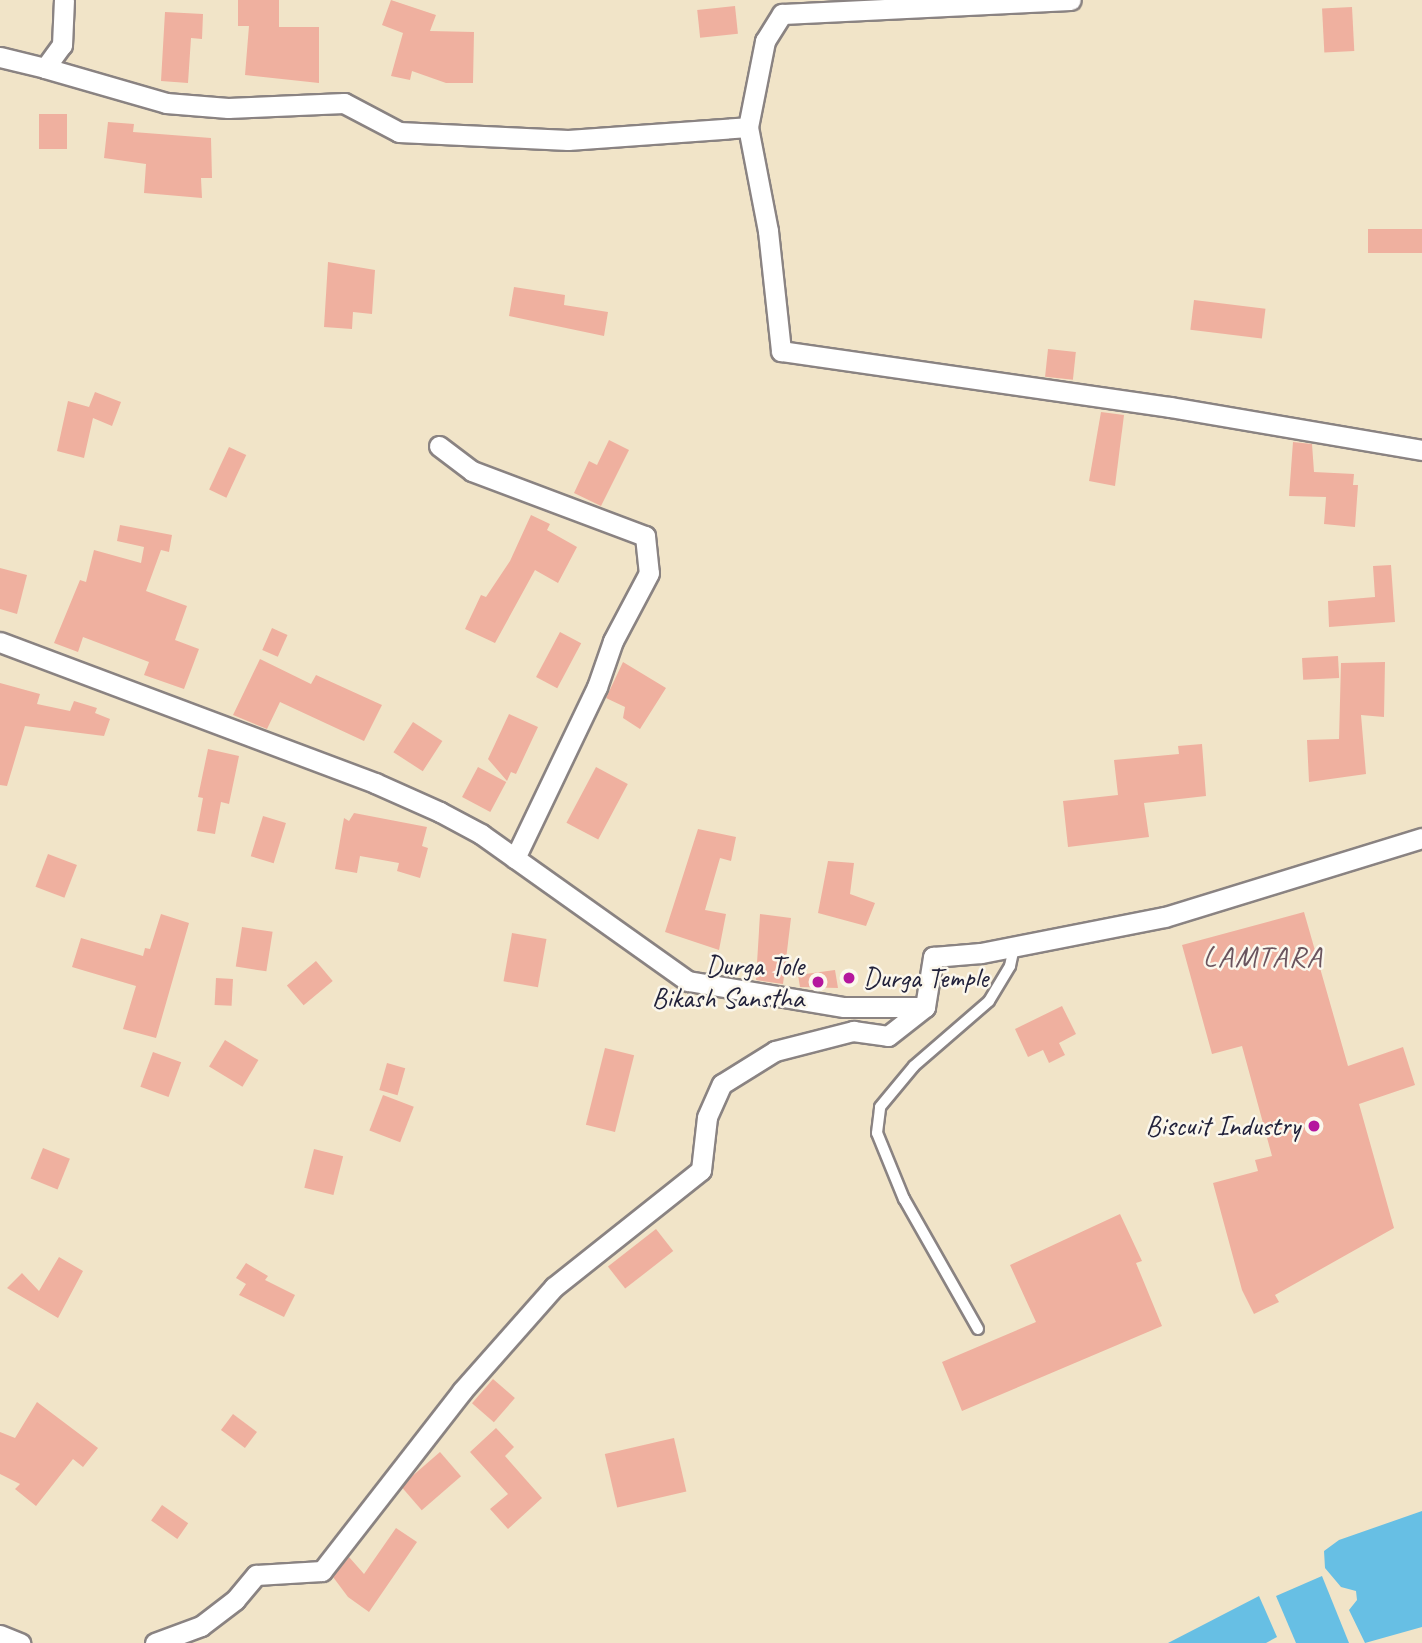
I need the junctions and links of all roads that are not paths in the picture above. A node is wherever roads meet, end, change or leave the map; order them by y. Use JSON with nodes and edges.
{"nodes":[{"id":1,"x":64,"y":0,"type":"edge"},
{"id":2,"x":1071,"y":0,"type":"edge"},
{"id":3,"x":0,"y":57,"type":"edge"},
{"id":4,"x":45,"y":68,"type":"junction"},
{"id":5,"x":748,"y":127,"type":"junction"},
{"id":6,"x":439,"y":446,"type":"dead end"},
{"id":7,"x":1422,"y":450,"type":"edge"},
{"id":8,"x":0,"y":642,"type":"edge"},
{"id":9,"x":1422,"y":838,"type":"edge"},
{"id":10,"x":515,"y":858,"type":"junction"},
{"id":11,"x":1014,"y":947,"type":"junction"},
{"id":12,"x":925,"y":1007,"type":"junction"},
{"id":13,"x":978,"y":1329,"type":"dead end"},
{"id":14,"x":0,"y":1635,"type":"edge"},
{"id":15,"x":20,"y":1643,"type":"edge"},
{"id":16,"x":155,"y":1643,"type":"edge"}],
"edges":[{"from":1,"to":4,"type":"street"},
{"from":2,"to":5,"type":"street"},
{"from":3,"to":4,"type":"street"},
{"from":4,"to":5,"type":"street"},
{"from":5,"to":7,"type":"street"},
{"from":6,"to":10,"type":"street"},
{"from":8,"to":10,"type":"street"},
{"from":9,"to":11,"type":"street"},
{"from":10,"to":12,"type":"street"},
{"from":11,"to":12,"type":"street"},
{"from":11,"to":13,"type":"lane"},
{"from":12,"to":16,"type":"street"},
{"from":14,"to":15,"type":"street"}]}
